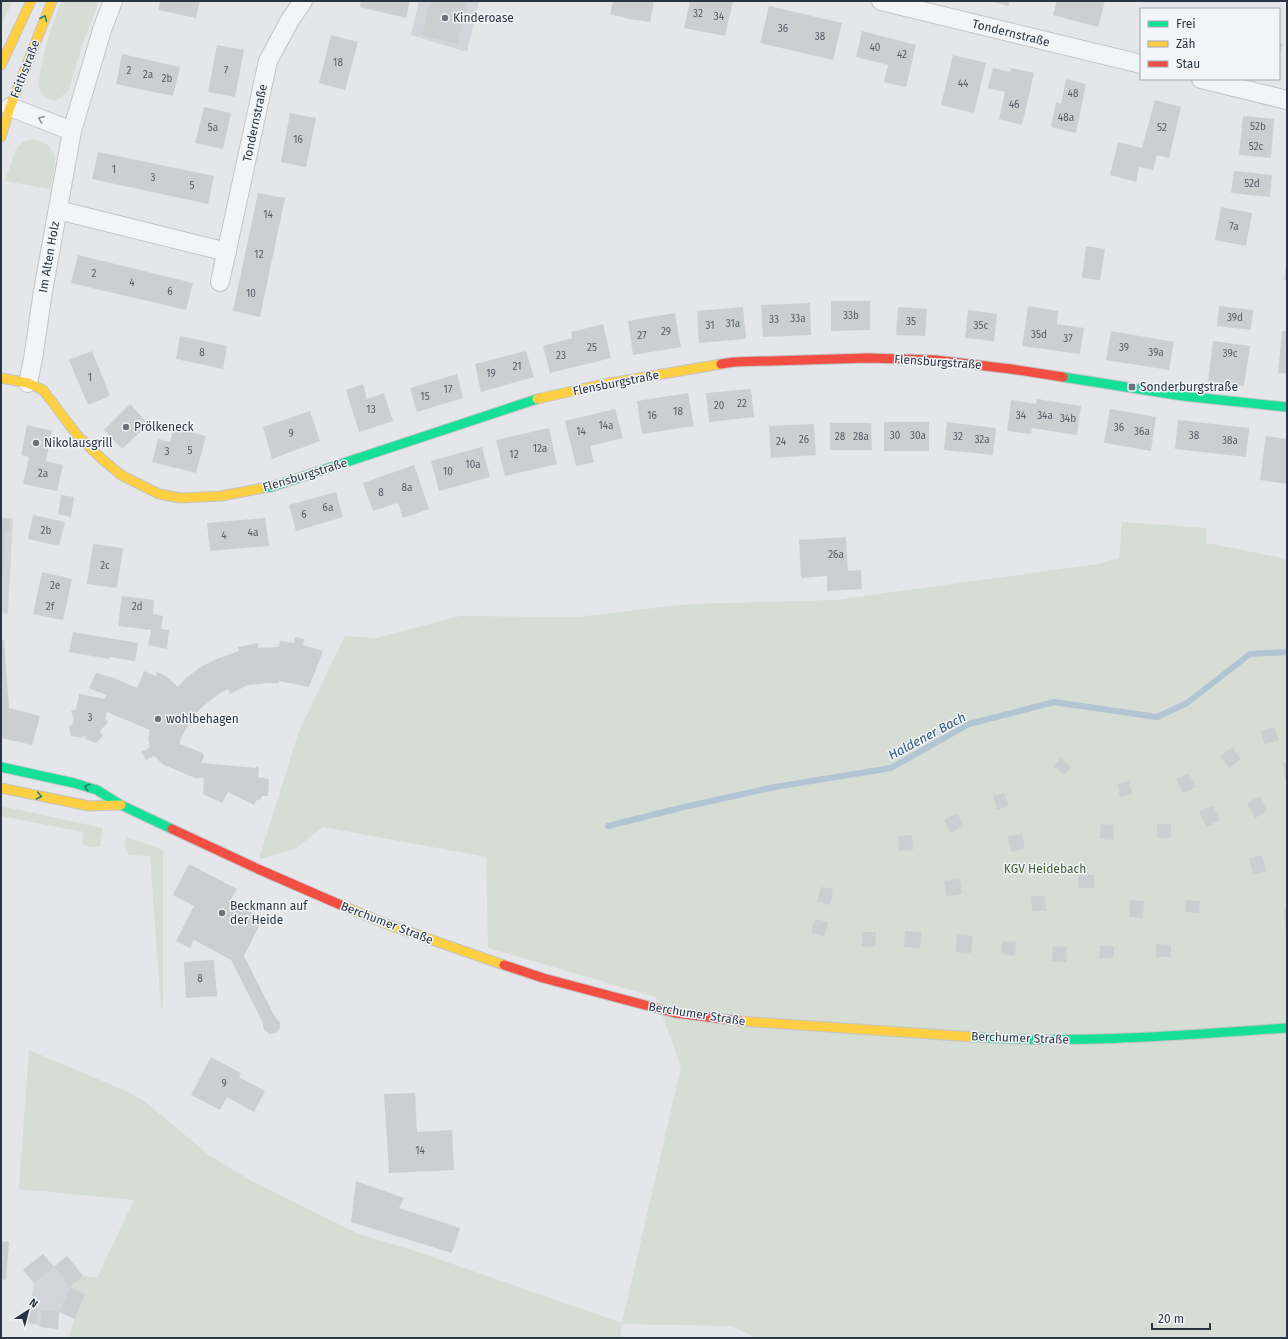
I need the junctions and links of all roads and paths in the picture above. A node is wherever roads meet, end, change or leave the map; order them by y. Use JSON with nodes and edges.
{"nodes":[{"id":1,"x":31,"y":1,"type":"edge"},
{"id":2,"x":52,"y":1,"type":"edge"},
{"id":3,"x":113,"y":1,"type":"edge"},
{"id":4,"x":303,"y":1,"type":"edge"},
{"id":5,"x":881,"y":1,"type":"edge"},
{"id":6,"x":1140,"y":64,"type":"edge"},
{"id":7,"x":1,"y":65,"type":"edge"},
{"id":8,"x":1205,"y":80,"type":"edge"},
{"id":9,"x":1287,"y":100,"type":"edge"},
{"id":10,"x":4,"y":106,"type":"edge"},
{"id":11,"x":72,"y":131,"type":"junction"},
{"id":12,"x":1,"y":138,"type":"edge"},
{"id":13,"x":58,"y":210,"type":"junction"},
{"id":14,"x":227,"y":252,"type":"junction"},
{"id":15,"x":220,"y":282,"type":"dead end"},
{"id":16,"x":1,"y":378,"type":"edge"},
{"id":17,"x":28,"y":383,"type":"junction"},
{"id":18,"x":1287,"y":407,"type":"edge"},
{"id":19,"x":1,"y":767,"type":"edge"},
{"id":20,"x":1,"y":788,"type":"edge"},
{"id":21,"x":121,"y":805,"type":"junction"},
{"id":22,"x":1287,"y":1028,"type":"edge"}],
"edges":[{"from":1,"to":7,"type":"main road","name":"Feithstraße"},
{"from":10,"to":2,"type":"main road","name":"Feithstraße","one_way":true},
{"from":3,"to":11,"type":"street","name":"Im Alten Holz"},
{"from":4,"to":14,"type":"street","name":"Tondernstraße"},
{"from":5,"to":6,"type":"street","name":"Tondernstraße"},
{"from":8,"to":9,"type":"street"},
{"from":11,"to":10,"type":"street","one_way":true},
{"from":10,"to":12,"type":"main road","name":"Feithstraße"},
{"from":11,"to":13,"type":"street","name":"Im Alten Holz"},
{"from":13,"to":14,"type":"street"},
{"from":13,"to":17,"type":"street","name":"Im Alten Holz"},
{"from":14,"to":15,"type":"street","name":"Tondernstraße"},
{"from":16,"to":17,"type":"main road","name":"Flensburgstraße"},
{"from":17,"to":18,"type":"main road","name":"Flensburgstraße"},
{"from":21,"to":19,"type":"main road","name":"Berchumer Straße","one_way":true},
{"from":20,"to":21,"type":"main road","name":"Berchumer Straße","one_way":true},
{"from":21,"to":22,"type":"main road","name":"Berchumer Straße"}]}
